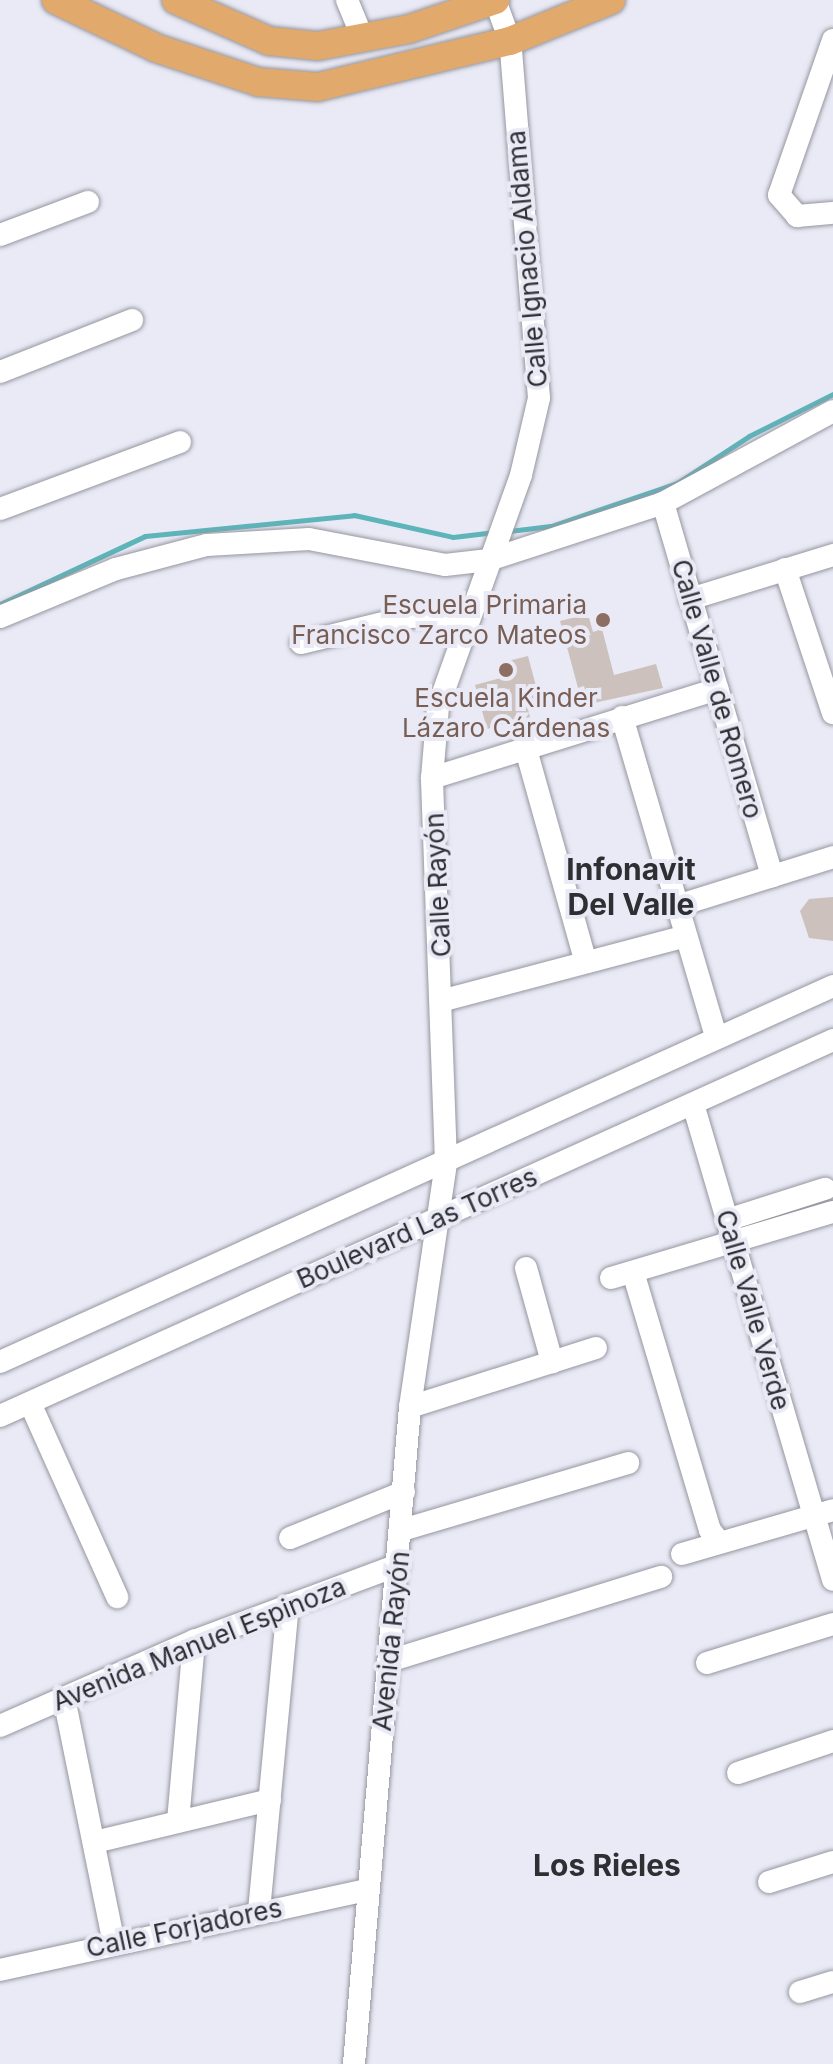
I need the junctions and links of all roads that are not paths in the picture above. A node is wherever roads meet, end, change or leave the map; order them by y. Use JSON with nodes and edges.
{"nodes":[{"id":1,"x":56,"y":0,"type":"edge"},
{"id":2,"x":176,"y":0,"type":"edge"},
{"id":3,"x":347,"y":0,"type":"edge"},
{"id":4,"x":495,"y":0,"type":"edge"},
{"id":5,"x":611,"y":0,"type":"edge"},
{"id":6,"x":363,"y":39,"type":"junction"},
{"id":7,"x":833,"y":40,"type":"edge"},
{"id":8,"x":510,"y":41,"type":"junction"},
{"id":9,"x":88,"y":202,"type":"dead end"},
{"id":10,"x":833,"y":213,"type":"edge"},
{"id":11,"x":0,"y":235,"type":"edge"},
{"id":12,"x":132,"y":320,"type":"dead end"},
{"id":13,"x":0,"y":372,"type":"edge"},
{"id":14,"x":833,"y":411,"type":"edge"},
{"id":15,"x":180,"y":442,"type":"dead end"},
{"id":16,"x":663,"y":503,"type":"junction"},
{"id":17,"x":0,"y":509,"type":"edge"},
{"id":18,"x":492,"y":552,"type":"junction"},
{"id":19,"x":833,"y":555,"type":"edge"},
{"id":20,"x":785,"y":569,"type":"junction"},
{"id":21,"x":690,"y":599,"type":"junction"},
{"id":22,"x":467,"y":616,"type":"junction"},
{"id":23,"x":0,"y":617,"type":"edge"},
{"id":24,"x":301,"y":643,"type":"dead end"},
{"id":25,"x":717,"y":689,"type":"junction"},
{"id":26,"x":833,"y":713,"type":"edge"},
{"id":27,"x":622,"y":717,"type":"junction"},
{"id":28,"x":525,"y":746,"type":"junction"},
{"id":29,"x":432,"y":778,"type":"junction"},
{"id":30,"x":833,"y":857,"type":"edge"},
{"id":31,"x":772,"y":876,"type":"junction"},
{"id":32,"x":677,"y":906,"type":"junction"},
{"id":33,"x":686,"y":936,"type":"junction"},
{"id":34,"x":585,"y":959,"type":"junction"},
{"id":35,"x":833,"y":986,"type":"edge"},
{"id":36,"x":444,"y":1000,"type":"junction"},
{"id":37,"x":716,"y":1037,"type":"junction"},
{"id":38,"x":833,"y":1040,"type":"edge"},
{"id":39,"x":693,"y":1104,"type":"junction"},
{"id":40,"x":446,"y":1162,"type":"junction"},
{"id":41,"x":826,"y":1181,"type":"edge"},
{"id":42,"x":832,"y":1214,"type":"edge"},
{"id":43,"x":438,"y":1219,"type":"junction"},
{"id":44,"x":730,"y":1229,"type":"junction"},
{"id":45,"x":526,"y":1268,"type":"dead end"},
{"id":46,"x":633,"y":1272,"type":"junction"},
{"id":47,"x":611,"y":1278,"type":"dead end"},
{"id":48,"x":596,"y":1348,"type":"dead end"},
{"id":49,"x":0,"y":1362,"type":"edge"},
{"id":50,"x":552,"y":1362,"type":"junction"},
{"id":51,"x":30,"y":1403,"type":"junction"},
{"id":52,"x":410,"y":1407,"type":"junction"},
{"id":53,"x":0,"y":1416,"type":"edge"},
{"id":54,"x":628,"y":1463,"type":"dead end"},
{"id":55,"x":404,"y":1492,"type":"junction"},
{"id":56,"x":823,"y":1513,"type":"edge"},
{"id":57,"x":402,"y":1530,"type":"junction"},
{"id":58,"x":290,"y":1538,"type":"dead end"},
{"id":59,"x":719,"y":1542,"type":"junction"},
{"id":60,"x":682,"y":1554,"type":"dead end"},
{"id":61,"x":398,"y":1565,"type":"junction"},
{"id":62,"x":661,"y":1577,"type":"dead end"},
{"id":63,"x":833,"y":1580,"type":"edge"},
{"id":64,"x":117,"y":1597,"type":"dead end"},
{"id":65,"x":288,"y":1605,"type":"junction"},
{"id":66,"x":833,"y":1624,"type":"edge"},
{"id":67,"x":194,"y":1641,"type":"junction"},
{"id":68,"x":389,"y":1661,"type":"junction"},
{"id":69,"x":707,"y":1663,"type":"dead end"},
{"id":70,"x":64,"y":1698,"type":"junction"},
{"id":71,"x":0,"y":1726,"type":"edge"},
{"id":72,"x":833,"y":1741,"type":"edge"},
{"id":73,"x":738,"y":1773,"type":"dead end"},
{"id":74,"x":270,"y":1800,"type":"junction"},
{"id":75,"x":178,"y":1821,"type":"junction"},
{"id":76,"x":95,"y":1842,"type":"junction"},
{"id":77,"x":833,"y":1862,"type":"edge"},
{"id":78,"x":769,"y":1882,"type":"dead end"},
{"id":79,"x":368,"y":1890,"type":"junction"},
{"id":80,"x":259,"y":1911,"type":"junction"},
{"id":81,"x":114,"y":1943,"type":"junction"},
{"id":82,"x":1,"y":1963,"type":"edge"},
{"id":83,"x":833,"y":1982,"type":"edge"},
{"id":84,"x":800,"y":1992,"type":"dead end"},
{"id":85,"x":354,"y":2064,"type":"edge"}],
"edges":[{"from":1,"to":8,"type":"main road"},
{"from":2,"to":6,"type":"main road"},
{"from":3,"to":6,"type":"street"},
{"from":4,"to":6,"type":"main road"},
{"from":4,"to":8,"type":"street","name":"Calle Ignacio Aldama"},
{"from":5,"to":8,"type":"main road"},
{"from":7,"to":10,"type":"street"},
{"from":8,"to":18,"type":"street","name":"Calle Ignacio Aldama"},
{"from":9,"to":11,"type":"street"},
{"from":12,"to":13,"type":"street"},
{"from":14,"to":16,"type":"street"},
{"from":15,"to":17,"type":"street"},
{"from":16,"to":18,"type":"street"},
{"from":16,"to":21,"type":"street","name":"Calle Valle de Romero"},
{"from":18,"to":22,"type":"street","name":"Calle Rayón"},
{"from":18,"to":23,"type":"street"},
{"from":19,"to":20,"type":"street"},
{"from":20,"to":21,"type":"street"},
{"from":20,"to":26,"type":"street"},
{"from":21,"to":25,"type":"street","name":"Calle Valle de Romero"},
{"from":22,"to":24,"type":"street"},
{"from":22,"to":29,"type":"street","name":"Calle Rayón"},
{"from":25,"to":27,"type":"street"},
{"from":25,"to":31,"type":"street","name":"Calle Valle de Romero"},
{"from":27,"to":28,"type":"street"},
{"from":27,"to":32,"type":"street"},
{"from":28,"to":29,"type":"street"},
{"from":28,"to":34,"type":"street"},
{"from":29,"to":36,"type":"street","name":"Calle Rayón"},
{"from":30,"to":31,"type":"street"},
{"from":31,"to":32,"type":"street"},
{"from":32,"to":33,"type":"street"},
{"from":33,"to":34,"type":"street"},
{"from":33,"to":37,"type":"street"},
{"from":34,"to":36,"type":"street"},
{"from":35,"to":37,"type":"street","name":"Boulevard Las Torres"},
{"from":36,"to":40,"type":"street","name":"Calle Rayón"},
{"from":37,"to":40,"type":"street","name":"Boulevard Las Torres"},
{"from":38,"to":39,"type":"street","name":"Boulevard Las Torres"},
{"from":39,"to":43,"type":"street","name":"Boulevard Las Torres"},
{"from":39,"to":44,"type":"street","name":"Calle Valle Verde"},
{"from":40,"to":43,"type":"street","name":"Calle Rayón"},
{"from":40,"to":49,"type":"street","name":"Boulevard Las Torres"},
{"from":41,"to":42,"type":"street"},
{"from":41,"to":44,"type":"street"},
{"from":42,"to":44,"type":"street"},
{"from":43,"to":51,"type":"street","name":"Boulevard Las Torres"},
{"from":43,"to":52,"type":"street","name":"Avenida Rayón"},
{"from":44,"to":46,"type":"street"},
{"from":44,"to":56,"type":"street","name":"Calle Valle Verde"},
{"from":45,"to":50,"type":"street"},
{"from":46,"to":47,"type":"street"},
{"from":46,"to":59,"type":"street"},
{"from":48,"to":50,"type":"street"},
{"from":50,"to":52,"type":"street"},
{"from":51,"to":53,"type":"street","name":"Boulevard Las Torres"},
{"from":51,"to":64,"type":"street"},
{"from":52,"to":55,"type":"street","name":"Avenida Rayón"},
{"from":54,"to":57,"type":"street"},
{"from":55,"to":57,"type":"street","name":"Avenida Rayón"},
{"from":55,"to":58,"type":"street"},
{"from":56,"to":59,"type":"street"},
{"from":56,"to":63,"type":"street","name":"Calle Valle Verde"},
{"from":57,"to":61,"type":"street","name":"Avenida Rayón"},
{"from":59,"to":60,"type":"street"},
{"from":61,"to":65,"type":"street","name":"Avenida Manuel Espinoza"},
{"from":61,"to":68,"type":"street","name":"Avenida Rayón"},
{"from":62,"to":68,"type":"street"},
{"from":65,"to":67,"type":"street","name":"Avenida Manuel Espinoza"},
{"from":65,"to":74,"type":"street"},
{"from":66,"to":69,"type":"street"},
{"from":67,"to":70,"type":"street","name":"Avenida Manuel Espinoza"},
{"from":67,"to":75,"type":"street"},
{"from":68,"to":79,"type":"street","name":"Avenida Rayón"},
{"from":70,"to":71,"type":"street","name":"Avenida Manuel Espinoza"},
{"from":70,"to":76,"type":"street"},
{"from":72,"to":73,"type":"street"},
{"from":74,"to":75,"type":"street"},
{"from":74,"to":80,"type":"street"},
{"from":75,"to":76,"type":"street"},
{"from":76,"to":81,"type":"street"},
{"from":77,"to":78,"type":"street"},
{"from":79,"to":80,"type":"street","name":"Calle Forjadores"},
{"from":79,"to":85,"type":"street","name":"Avenida Rayón"},
{"from":80,"to":81,"type":"street","name":"Calle Forjadores"},
{"from":81,"to":82,"type":"street","name":"Calle Forjadores"},
{"from":83,"to":84,"type":"street"}]}
